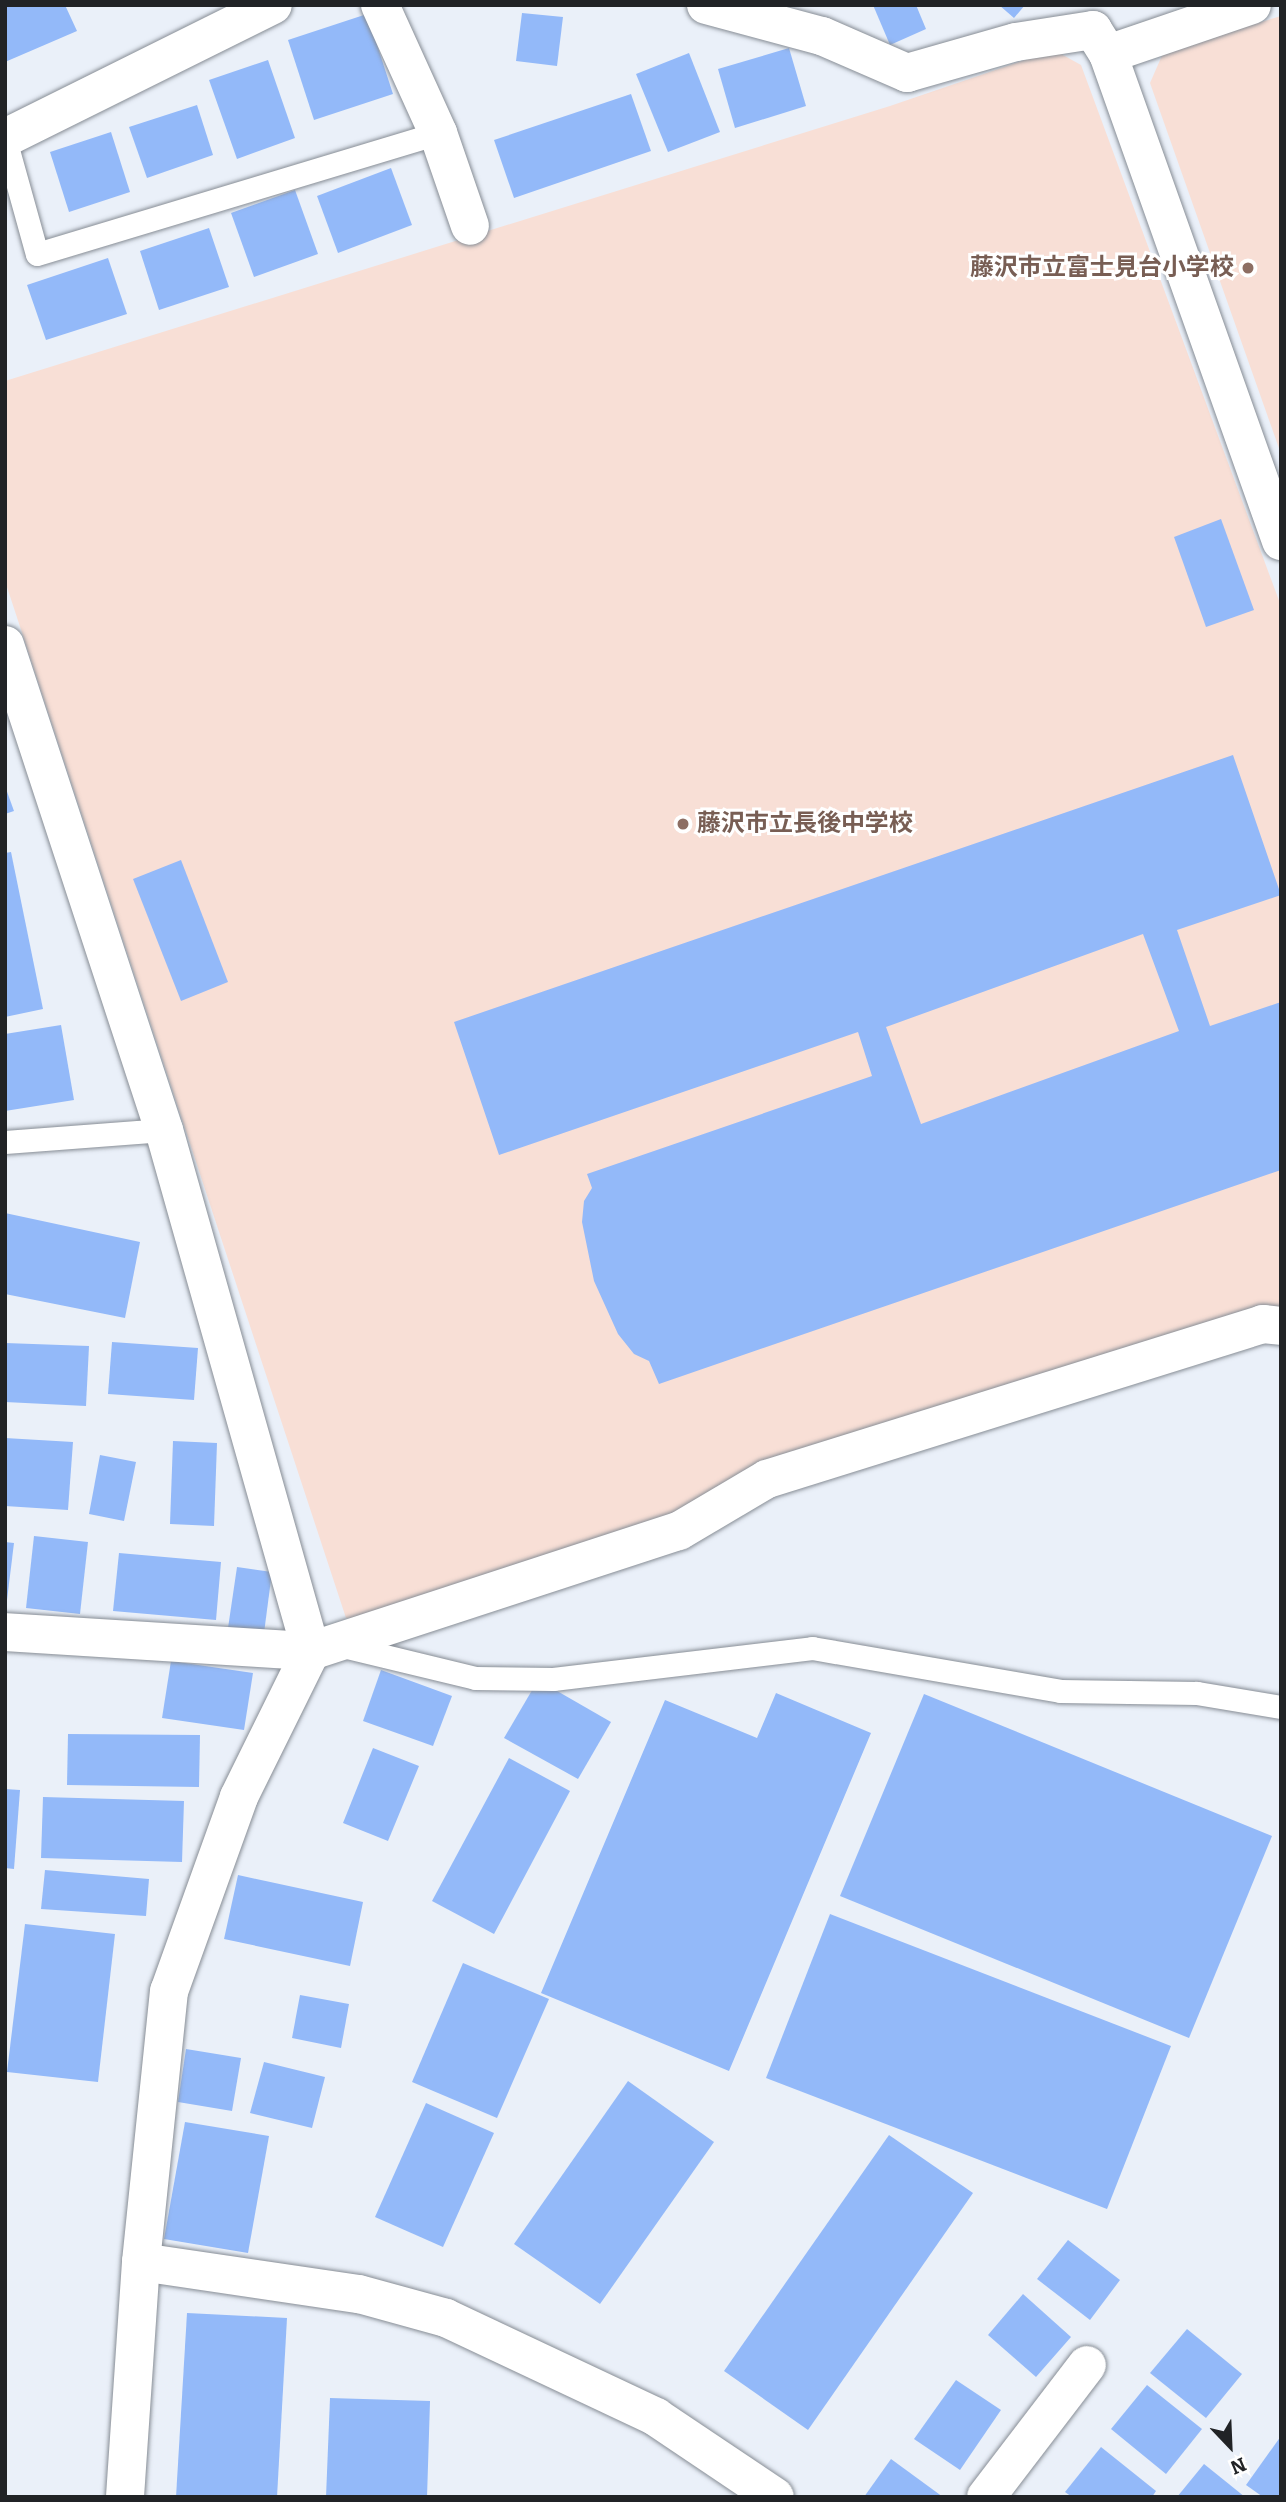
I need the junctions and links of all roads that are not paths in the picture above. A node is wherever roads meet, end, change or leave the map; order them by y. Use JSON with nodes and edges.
{"nodes":[{"id":1,"x":274,"y":5,"type":"edge"},
{"id":2,"x":380,"y":5,"type":"edge"},
{"id":3,"x":706,"y":5,"type":"edge"},
{"id":4,"x":1252,"y":5,"type":"edge"},
{"id":5,"x":1101,"y":30,"type":"edge"},
{"id":6,"x":438,"y":134,"type":"junction"},
{"id":7,"x":5,"y":139,"type":"edge"},
{"id":8,"x":470,"y":226,"type":"dead end"},
{"id":9,"x":1281,"y":541,"type":"edge"},
{"id":10,"x":5,"y":645,"type":"edge"},
{"id":11,"x":164,"y":1130,"type":"junction"},
{"id":12,"x":5,"y":1142,"type":"edge"},
{"id":13,"x":1281,"y":1326,"type":"edge"},
{"id":14,"x":5,"y":1632,"type":"edge"},
{"id":15,"x":321,"y":1647,"type":"junction"},
{"id":16,"x":1281,"y":1707,"type":"edge"},
{"id":17,"x":141,"y":2262,"type":"junction"},
{"id":18,"x":1087,"y":2365,"type":"dead end"},
{"id":19,"x":125,"y":2497,"type":"edge"},
{"id":20,"x":775,"y":2497,"type":"edge"},
{"id":21,"x":986,"y":2497,"type":"edge"}],
"edges":[{"from":1,"to":7,"type":"street"},
{"from":2,"to":6,"type":"street"},
{"from":3,"to":5,"type":"street"},
{"from":4,"to":5,"type":"street"},
{"from":5,"to":9,"type":"street"},
{"from":6,"to":7,"type":"lane"},
{"from":6,"to":8,"type":"street"},
{"from":10,"to":11,"type":"street"},
{"from":11,"to":12,"type":"lane"},
{"from":11,"to":15,"type":"street"},
{"from":13,"to":15,"type":"street"},
{"from":14,"to":15,"type":"street"},
{"from":15,"to":16,"type":"lane"},
{"from":15,"to":17,"type":"street"},
{"from":17,"to":19,"type":"street"},
{"from":17,"to":20,"type":"street"},
{"from":18,"to":21,"type":"street"}]}
